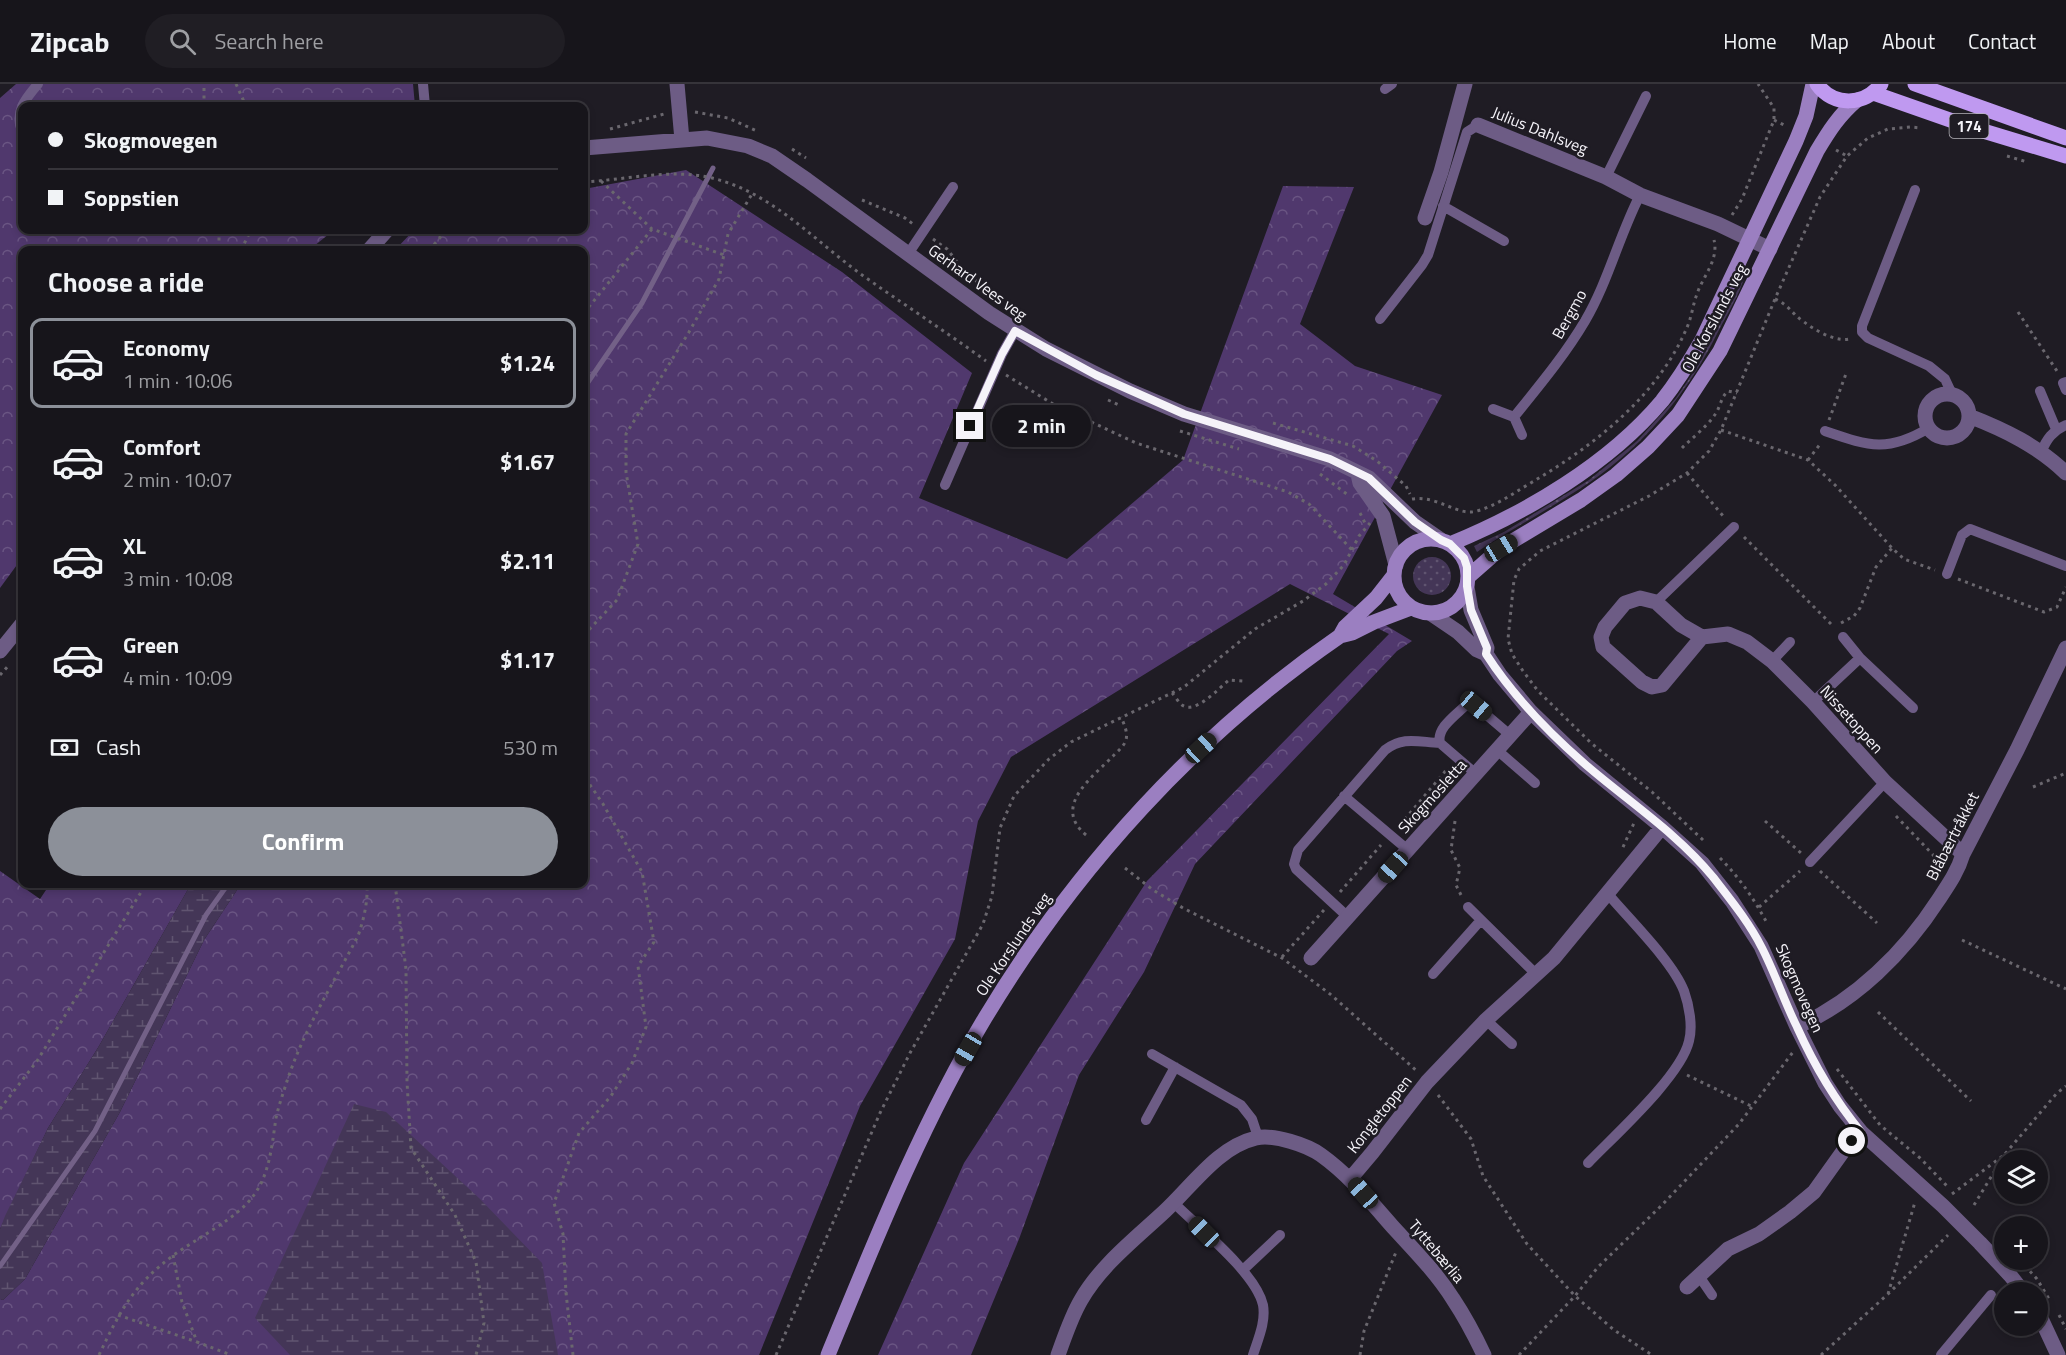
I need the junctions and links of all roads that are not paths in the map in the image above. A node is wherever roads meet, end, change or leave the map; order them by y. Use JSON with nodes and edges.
{"nodes":[{"id":1,"x":38,"y":84,"type":"edge"},
{"id":2,"x":423,"y":84,"type":"edge"},
{"id":3,"x":677,"y":84,"type":"edge"},
{"id":4,"x":1464,"y":84,"type":"edge"},
{"id":5,"x":1813,"y":84,"type":"edge"},
{"id":6,"x":1817,"y":84,"type":"edge"},
{"id":7,"x":1915,"y":84,"type":"edge"},
{"id":8,"x":1877,"y":88,"type":"edge"},
{"id":9,"x":1646,"y":96,"type":"dead end"},
{"id":10,"x":1857,"y":100,"type":"junction"},
{"id":11,"x":24,"y":102,"type":"edge"},
{"id":12,"x":425,"y":102,"type":"edge"},
{"id":13,"x":1478,"y":124,"type":"joint"},
{"id":14,"x":2066,"y":138,"type":"edge"},
{"id":15,"x":682,"y":140,"type":"junction"},
{"id":16,"x":588,"y":148,"type":"edge"},
{"id":17,"x":2066,"y":156,"type":"edge"},
{"id":18,"x":1606,"y":177,"type":"junction"},
{"id":19,"x":953,"y":187,"type":"dead end"},
{"id":20,"x":1915,"y":190,"type":"dead end"},
{"id":21,"x":1640,"y":195,"type":"junction"},
{"id":22,"x":1443,"y":206,"type":"junction"},
{"id":23,"x":1425,"y":218,"type":"dead end"},
{"id":24,"x":383,"y":234,"type":"edge"},
{"id":25,"x":1749,"y":239,"type":"junction"},
{"id":26,"x":1504,"y":241,"type":"dead end"},
{"id":27,"x":373,"y":246,"type":"edge"},
{"id":28,"x":1770,"y":249,"type":"junction"},
{"id":29,"x":908,"y":254,"type":"junction"},
{"id":30,"x":1380,"y":319,"type":"dead end"},
{"id":31,"x":1015,"y":331,"type":"junction"},
{"id":32,"x":2040,"y":391,"type":"dead end"},
{"id":33,"x":1952,"y":394,"type":"junction"},
{"id":34,"x":1493,"y":409,"type":"dead end"},
{"id":35,"x":1969,"y":416,"type":"junction"},
{"id":36,"x":1514,"y":417,"type":"junction"},
{"id":37,"x":2061,"y":427,"type":"edge"},
{"id":38,"x":1929,"y":429,"type":"junction"},
{"id":39,"x":1825,"y":431,"type":"dead end"},
{"id":40,"x":1522,"y":435,"type":"dead end"},
{"id":41,"x":2041,"y":452,"type":"junction"},
{"id":42,"x":2066,"y":473,"type":"edge"},
{"id":43,"x":1358,"y":474,"type":"junction"},
{"id":44,"x":945,"y":485,"type":"dead end"},
{"id":45,"x":1734,"y":527,"type":"road end"},
{"id":46,"x":1446,"y":542,"type":"junction"},
{"id":47,"x":2066,"y":566,"type":"edge"},
{"id":48,"x":1395,"y":570,"type":"junction"},
{"id":49,"x":1947,"y":574,"type":"road end"},
{"id":50,"x":1467,"y":582,"type":"junction"},
{"id":51,"x":1656,"y":602,"type":"junction"},
{"id":52,"x":1411,"y":608,"type":"junction"},
{"id":53,"x":1430,"y":613,"type":"junction"},
{"id":54,"x":18,"y":629,"type":"edge"},
{"id":55,"x":1340,"y":636,"type":"junction"},
{"id":56,"x":1702,"y":637,"type":"junction"},
{"id":57,"x":1843,"y":637,"type":"road end"},
{"id":58,"x":1790,"y":642,"type":"dead end"},
{"id":59,"x":2066,"y":648,"type":"edge"},
{"id":60,"x":0,"y":651,"type":"edge"},
{"id":61,"x":1486,"y":654,"type":"junction"},
{"id":62,"x":1860,"y":658,"type":"junction"},
{"id":63,"x":1772,"y":661,"type":"junction"},
{"id":64,"x":1813,"y":702,"type":"junction"},
{"id":65,"x":1913,"y":708,"type":"dead end"},
{"id":66,"x":1531,"y":712,"type":"junction"},
{"id":67,"x":1510,"y":735,"type":"junction"},
{"id":68,"x":1440,"y":743,"type":"junction"},
{"id":69,"x":1497,"y":750,"type":"junction"},
{"id":70,"x":1476,"y":774,"type":"junction"},
{"id":71,"x":1535,"y":783,"type":"dead end"},
{"id":72,"x":1880,"y":787,"type":"junction"},
{"id":73,"x":1344,"y":796,"type":"junction"},
{"id":74,"x":1662,"y":827,"type":"junction"},
{"id":75,"x":1408,"y":850,"type":"junction"},
{"id":76,"x":1963,"y":854,"type":"junction"},
{"id":77,"x":1810,"y":862,"type":"road end"},
{"id":78,"x":1608,"y":894,"type":"junction"},
{"id":79,"x":1468,"y":907,"type":"road end"},
{"id":80,"x":1348,"y":917,"type":"junction"},
{"id":81,"x":1481,"y":920,"type":"junction"},
{"id":82,"x":1311,"y":958,"type":"dead end"},
{"id":83,"x":1433,"y":974,"type":"dead end"},
{"id":84,"x":1536,"y":974,"type":"junction"},
{"id":85,"x":1486,"y":1020,"type":"junction"},
{"id":86,"x":1800,"y":1033,"type":"junction"},
{"id":87,"x":1512,"y":1044,"type":"dead end"},
{"id":88,"x":1152,"y":1054,"type":"dead end"},
{"id":89,"x":1175,"y":1067,"type":"junction"},
{"id":90,"x":1146,"y":1120,"type":"dead end"},
{"id":91,"x":1861,"y":1132,"type":"junction"},
{"id":92,"x":1258,"y":1137,"type":"junction"},
{"id":93,"x":1588,"y":1163,"type":"dead end"},
{"id":94,"x":1350,"y":1179,"type":"junction"},
{"id":95,"x":1174,"y":1203,"type":"junction"},
{"id":96,"x":1281,"y":1235,"type":"dead end"},
{"id":97,"x":1244,"y":1269,"type":"junction"},
{"id":98,"x":1699,"y":1276,"type":"junction"},
{"id":99,"x":2015,"y":1282,"type":"edge"},
{"id":100,"x":1687,"y":1287,"type":"dead end"},
{"id":101,"x":1712,"y":1295,"type":"dead end"},
{"id":102,"x":1991,"y":1295,"type":"dead end"},
{"id":103,"x":2048,"y":1334,"type":"edge"},
{"id":104,"x":828,"y":1355,"type":"edge"},
{"id":105,"x":1058,"y":1355,"type":"edge"},
{"id":106,"x":1253,"y":1355,"type":"edge"},
{"id":107,"x":1484,"y":1355,"type":"edge"},
{"id":108,"x":1941,"y":1355,"type":"edge"},
{"id":109,"x":2058,"y":1355,"type":"edge"}],
"edges":[{"from":1,"to":11,"type":"lane"},
{"from":2,"to":12,"type":"lane"},
{"from":3,"to":15,"type":"street"},
{"from":4,"to":23,"type":"street"},
{"from":5,"to":25,"type":"street","name":"Ole Korslunds veg"},
{"from":6,"to":10,"type":"main road"},
{"from":7,"to":14,"type":"main road","number":"174"},
{"from":8,"to":10,"type":"main road","number":"174"},
{"from":8,"to":17,"type":"main road","number":"174"},
{"from":9,"to":18,"type":"lane"},
{"from":10,"to":28,"type":"street","name":"Ole Korslunds veg"},
{"from":13,"to":18,"type":"street","name":"Julius Dahlsveg"},
{"from":13,"to":22,"type":"lane","name":"Julius Dahlsveg"},
{"from":15,"to":16,"type":"street","name":"Gerhard Vees veg"},
{"from":15,"to":29,"type":"street","name":"Gerhard Vees veg"},
{"from":18,"to":21,"type":"street","name":"Julius Dahlsveg"},
{"from":19,"to":29,"type":"lane"},
{"from":20,"to":33,"type":"lane"},
{"from":21,"to":25,"type":"street","name":"Julius Dahlsveg"},
{"from":21,"to":36,"type":"lane","name":"Bergmo"},
{"from":22,"to":26,"type":"lane"},
{"from":22,"to":30,"type":"lane","name":"Julius Dahlsveg"},
{"from":24,"to":27,"type":"street"},
{"from":25,"to":28,"type":"street","name":"Julius Dahlsveg"},
{"from":25,"to":46,"type":"street","name":"Ole Korslunds veg"},
{"from":28,"to":50,"type":"street","name":"Ole Korslunds veg"},
{"from":29,"to":31,"type":"street","name":"Gerhard Vees veg"},
{"from":31,"to":43,"type":"street","name":"Gerhard Vees veg"},
{"from":31,"to":44,"type":"lane"},
{"from":32,"to":37,"type":"lane"},
{"from":33,"to":35,"type":"street"},
{"from":33,"to":38,"type":"street"},
{"from":34,"to":36,"type":"lane"},
{"from":35,"to":38,"type":"street"},
{"from":35,"to":41,"type":"street"},
{"from":36,"to":40,"type":"lane"},
{"from":37,"to":41,"type":"lane"},
{"from":38,"to":39,"type":"lane"},
{"from":41,"to":42,"type":"street"},
{"from":43,"to":46,"type":"street","name":"Gerhard Vees veg"},
{"from":43,"to":48,"type":"street"},
{"from":45,"to":51,"type":"lane"},
{"from":46,"to":48,"type":"street"},
{"from":46,"to":50,"type":"street"},
{"from":47,"to":49,"type":"lane"},
{"from":48,"to":52,"type":"street"},
{"from":48,"to":55,"type":"street","name":"Ole Korslunds veg"},
{"from":50,"to":53,"type":"street"},
{"from":50,"to":61,"type":"street","name":"Skogmovegen"},
{"from":51,"to":56,"type":"street"},
{"from":51,"to":56,"type":"street"},
{"from":52,"to":53,"type":"street"},
{"from":52,"to":55,"type":"street","name":"Ole Korslunds veg"},
{"from":53,"to":61,"type":"street","name":"Skogmovegen"},
{"from":54,"to":60,"type":"street"},
{"from":55,"to":104,"type":"street","name":"Ole Korslunds veg"},
{"from":56,"to":63,"type":"street","name":"Nissetoppen"},
{"from":57,"to":62,"type":"lane"},
{"from":58,"to":63,"type":"lane"},
{"from":59,"to":76,"type":"street","name":"Blåbærtråkket"},
{"from":61,"to":66,"type":"street","name":"Skogmovegen"},
{"from":62,"to":64,"type":"lane"},
{"from":62,"to":65,"type":"lane"},
{"from":63,"to":64,"type":"street","name":"Nissetoppen"},
{"from":64,"to":72,"type":"street","name":"Nissetoppen"},
{"from":66,"to":67,"type":"street","name":"Skogmosletta"},
{"from":66,"to":74,"type":"street","name":"Skogmovegen"},
{"from":67,"to":68,"type":"lane"},
{"from":67,"to":69,"type":"street","name":"Skogmosletta"},
{"from":68,"to":70,"type":"lane"},
{"from":68,"to":73,"type":"lane"},
{"from":69,"to":70,"type":"street","name":"Skogmosletta"},
{"from":69,"to":71,"type":"lane"},
{"from":70,"to":75,"type":"street","name":"Skogmosletta"},
{"from":72,"to":76,"type":"street","name":"Nissetoppen"},
{"from":72,"to":77,"type":"lane"},
{"from":73,"to":75,"type":"lane"},
{"from":73,"to":80,"type":"lane"},
{"from":74,"to":78,"type":"street","name":"Kongletoppen"},
{"from":74,"to":86,"type":"street","name":"Skogmovegen"},
{"from":75,"to":80,"type":"street","name":"Skogmosletta"},
{"from":76,"to":86,"type":"street","name":"Blåbærtråkket"},
{"from":78,"to":84,"type":"street","name":"Kongletoppen"},
{"from":78,"to":93,"type":"lane"},
{"from":79,"to":81,"type":"lane"},
{"from":80,"to":82,"type":"street","name":"Skogmosletta"},
{"from":81,"to":83,"type":"lane"},
{"from":81,"to":84,"type":"lane"},
{"from":84,"to":85,"type":"street","name":"Kongletoppen"},
{"from":85,"to":87,"type":"lane"},
{"from":85,"to":94,"type":"street","name":"Kongletoppen"},
{"from":86,"to":91,"type":"street","name":"Skogmovegen"},
{"from":88,"to":89,"type":"lane"},
{"from":89,"to":90,"type":"lane"},
{"from":89,"to":92,"type":"lane"},
{"from":91,"to":98,"type":"street"},
{"from":91,"to":99,"type":"street","name":"Skogmovegen"},
{"from":92,"to":94,"type":"street","name":"Kongletoppen"},
{"from":92,"to":95,"type":"street"},
{"from":94,"to":107,"type":"street","name":"Tyttebærlia"},
{"from":95,"to":97,"type":"lane"},
{"from":95,"to":105,"type":"street"},
{"from":96,"to":97,"type":"lane"},
{"from":97,"to":106,"type":"lane"},
{"from":98,"to":100,"type":"street"},
{"from":98,"to":101,"type":"lane"},
{"from":102,"to":108,"type":"lane"},
{"from":103,"to":109,"type":"street"}]}
